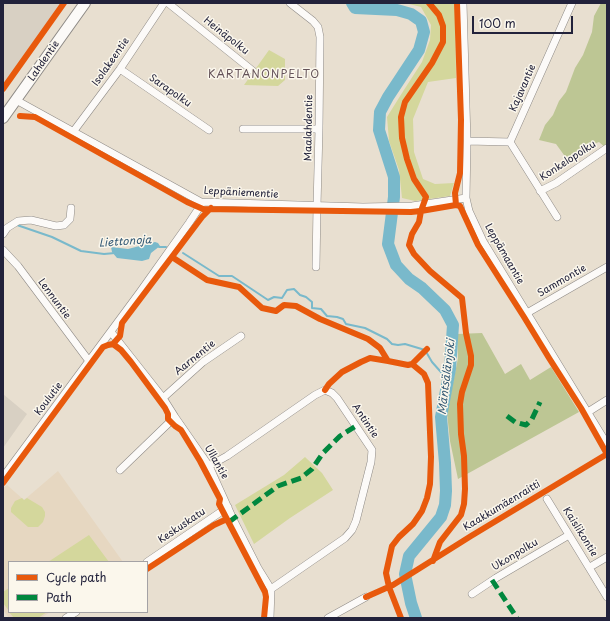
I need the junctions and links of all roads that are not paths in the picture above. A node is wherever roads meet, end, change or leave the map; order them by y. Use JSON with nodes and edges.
{"nodes":[{"id":1,"x":85,"y":3,"type":"edge"},
{"id":2,"x":164,"y":3,"type":"edge"},
{"id":3,"x":168,"y":3,"type":"edge"},
{"id":4,"x":290,"y":3,"type":"edge"},
{"id":5,"x":463,"y":3,"type":"edge"},
{"id":6,"x":572,"y":3,"type":"edge"},
{"id":7,"x":120,"y":69,"type":"junction"},
{"id":8,"x":253,"y":71,"type":"dead end"},
{"id":9,"x":16,"y":100,"type":"junction"},
{"id":10,"x":3,"y":118,"type":"edge"},
{"id":11,"x":243,"y":129,"type":"dead end"},
{"id":12,"x":320,"y":129,"type":"junction"},
{"id":13,"x":209,"y":130,"type":"dead end"},
{"id":14,"x":73,"y":132,"type":"junction"},
{"id":15,"x":467,"y":141,"type":"junction"},
{"id":16,"x":510,"y":142,"type":"junction"},
{"id":17,"x":607,"y":148,"type":"edge"},
{"id":18,"x":540,"y":191,"type":"junction"},
{"id":19,"x":466,"y":198,"type":"junction"},
{"id":20,"x":201,"y":202,"type":"junction"},
{"id":21,"x":317,"y":206,"type":"junction"},
{"id":22,"x":71,"y":208,"type":"dead end"},
{"id":23,"x":557,"y":217,"type":"dead end"},
{"id":24,"x":3,"y":234,"type":"edge"},
{"id":25,"x":3,"y":250,"type":"edge"},
{"id":26,"x":316,"y":266,"type":"dead end"},
{"id":27,"x":607,"y":266,"type":"edge"},
{"id":28,"x":527,"y":313,"type":"junction"},
{"id":29,"x":111,"y":332,"type":"junction"},
{"id":30,"x":241,"y":336,"type":"dead end"},
{"id":31,"x":89,"y":361,"type":"junction"},
{"id":32,"x":163,"y":398,"type":"junction"},
{"id":33,"x":607,"y":400,"type":"edge"},
{"id":34,"x":588,"y":412,"type":"junction"},
{"id":35,"x":175,"y":417,"type":"junction"},
{"id":36,"x":607,"y":444,"type":"edge"},
{"id":37,"x":209,"y":466,"type":"junction"},
{"id":38,"x":120,"y":470,"type":"dead end"},
{"id":39,"x":3,"y":477,"type":"edge"},
{"id":40,"x":547,"y":498,"type":"dead end"},
{"id":41,"x":228,"y":507,"type":"junction"},
{"id":42,"x":569,"y":535,"type":"junction"},
{"id":43,"x":607,"y":557,"type":"edge"},
{"id":44,"x":148,"y":561,"type":"edge"},
{"id":45,"x":590,"y":567,"type":"junction"},
{"id":46,"x":271,"y":589,"type":"junction"},
{"id":47,"x":472,"y":594,"type":"dead end"},
{"id":48,"x":366,"y":597,"type":"dead end"},
{"id":49,"x":607,"y":597,"type":"edge"},
{"id":50,"x":270,"y":618,"type":"edge"},
{"id":51,"x":328,"y":618,"type":"edge"}],
"edges":[{"from":1,"to":9,"type":"main road","name":"Lahdentie"},
{"from":2,"to":7,"type":"street","name":"Isolakeentie"},
{"from":3,"to":8,"type":"street","name":"Heinäpolku"},
{"from":4,"to":12,"type":"street","name":"Maalahdentie"},
{"from":5,"to":15,"type":"street","name":"Leppämaantie"},
{"from":6,"to":16,"type":"street","name":"Kajavantie"},
{"from":7,"to":13,"type":"street","name":"Sarapolku"},
{"from":7,"to":14,"type":"street","name":"Isolakeentie"},
{"from":9,"to":10,"type":"main road","name":"Lahdentie"},
{"from":9,"to":14,"type":"street","name":"Leppäniementie"},
{"from":11,"to":12,"type":"street"},
{"from":12,"to":21,"type":"street","name":"Maalahdentie"},
{"from":14,"to":20,"type":"street","name":"Leppäniementie"},
{"from":15,"to":16,"type":"street"},
{"from":15,"to":19,"type":"street","name":"Leppämaantie"},
{"from":16,"to":18,"type":"street","name":"Konkelopolku"},
{"from":17,"to":18,"type":"street","name":"Konkelopolku"},
{"from":18,"to":23,"type":"street","name":"Konkelopolku"},
{"from":19,"to":21,"type":"street","name":"Leppäniementie"},
{"from":19,"to":28,"type":"street","name":"Leppämaantie"},
{"from":20,"to":21,"type":"street","name":"Leppäniementie"},
{"from":20,"to":29,"type":"street","name":"Koulutie"},
{"from":21,"to":26,"type":"street","name":"Maalahdentie"},
{"from":22,"to":24,"type":"street"},
{"from":25,"to":31,"type":"street","name":"Lennuntie"},
{"from":27,"to":28,"type":"street","name":"Sammontie"},
{"from":28,"to":34,"type":"street","name":"Leppämaantie"},
{"from":29,"to":31,"type":"street","name":"Koulutie"},
{"from":29,"to":32,"type":"street","name":"Ullantie"},
{"from":30,"to":32,"type":"street","name":"Aarnentie"},
{"from":31,"to":39,"type":"street","name":"Koulutie"},
{"from":32,"to":35,"type":"street","name":"Ullantie"},
{"from":33,"to":34,"type":"street"},
{"from":34,"to":36,"type":"street","name":"Leppämaantie"},
{"from":35,"to":37,"type":"street","name":"Ullantie"},
{"from":35,"to":38,"type":"street"},
{"from":37,"to":41,"type":"street","name":"Ullantie"},
{"from":37,"to":46,"type":"street","name":"Antintie"},
{"from":40,"to":42,"type":"street","name":"Kaislikontie"},
{"from":41,"to":44,"type":"street","name":"Keskuskatu"},
{"from":41,"to":46,"type":"street","name":"Ullantie"},
{"from":42,"to":45,"type":"street","name":"Kaislikontie"},
{"from":42,"to":47,"type":"street","name":"Ukonpolku"},
{"from":43,"to":45,"type":"street"},
{"from":45,"to":49,"type":"street","name":"Kaislikontie"},
{"from":46,"to":50,"type":"street"},
{"from":48,"to":51,"type":"street"}]}
